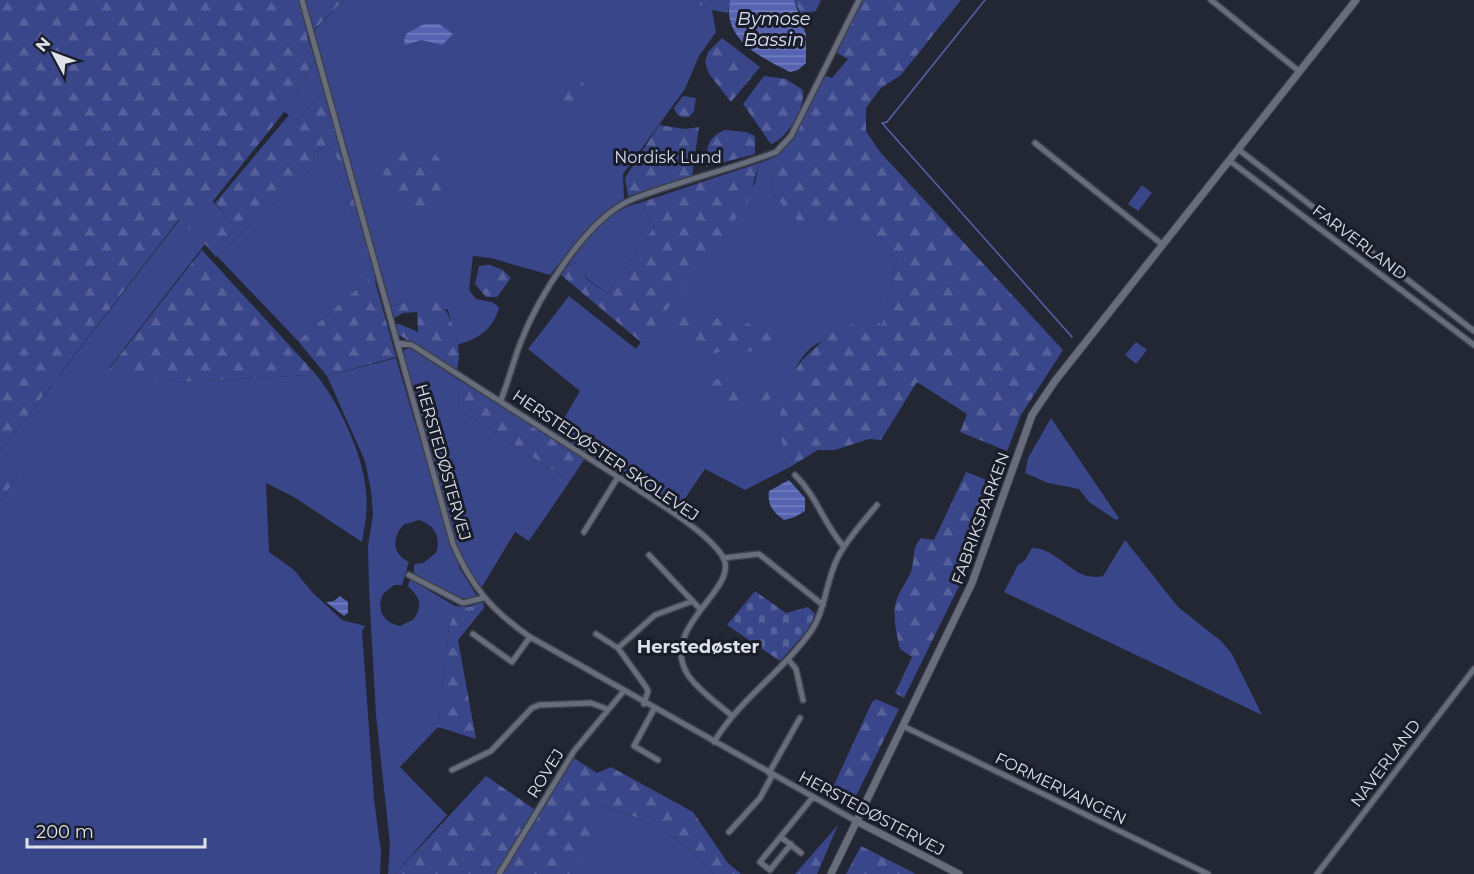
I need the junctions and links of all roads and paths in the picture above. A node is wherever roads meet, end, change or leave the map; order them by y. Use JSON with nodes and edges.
{"nodes":[{"id":1,"x":302,"y":0,"type":"edge"},
{"id":2,"x":859,"y":0,"type":"edge"},
{"id":3,"x":1211,"y":0,"type":"edge"},
{"id":4,"x":1356,"y":0,"type":"edge"},
{"id":5,"x":1300,"y":72,"type":"junction"},
{"id":6,"x":1035,"y":143,"type":"dead end"},
{"id":7,"x":1239,"y":150,"type":"junction"},
{"id":8,"x":1230,"y":161,"type":"junction"},
{"id":9,"x":1314,"y":209,"type":"junction"},
{"id":10,"x":1307,"y":219,"type":"junction"},
{"id":11,"x":1163,"y":245,"type":"junction"},
{"id":12,"x":1392,"y":269,"type":"junction"},
{"id":13,"x":1385,"y":278,"type":"junction"},
{"id":14,"x":1409,"y":281,"type":"junction"},
{"id":15,"x":1402,"y":290,"type":"junction"},
{"id":16,"x":1451,"y":313,"type":"junction"},
{"id":17,"x":1444,"y":322,"type":"junction"},
{"id":18,"x":1474,"y":331,"type":"edge"},
{"id":19,"x":397,"y":343,"type":"junction"},
{"id":20,"x":1474,"y":345,"type":"edge"},
{"id":21,"x":501,"y":400,"type":"junction"},
{"id":22,"x":795,"y":475,"type":"dead end"},
{"id":23,"x":618,"y":477,"type":"junction"},
{"id":24,"x":877,"y":505,"type":"dead end"},
{"id":25,"x":584,"y":531,"type":"dead end"},
{"id":26,"x":844,"y":548,"type":"junction"},
{"id":27,"x":649,"y":555,"type":"dead end"},
{"id":28,"x":723,"y":558,"type":"junction"},
{"id":29,"x":409,"y":575,"type":"dead end"},
{"id":30,"x":483,"y":598,"type":"junction"},
{"id":31,"x":693,"y":601,"type":"junction"},
{"id":32,"x":823,"y":605,"type":"junction"},
{"id":33,"x":700,"y":609,"type":"junction"},
{"id":34,"x":596,"y":633,"type":"dead end"},
{"id":35,"x":473,"y":634,"type":"dead end"},
{"id":36,"x":530,"y":637,"type":"junction"},
{"id":37,"x":618,"y":648,"type":"junction"},
{"id":38,"x":788,"y":658,"type":"junction"},
{"id":39,"x":1474,"y":669,"type":"edge"},
{"id":40,"x":623,"y":692,"type":"junction"},
{"id":41,"x":803,"y":700,"type":"dead end"},
{"id":42,"x":644,"y":704,"type":"junction"},
{"id":43,"x":607,"y":709,"type":"junction"},
{"id":44,"x":654,"y":709,"type":"junction"},
{"id":45,"x":731,"y":715,"type":"junction"},
{"id":46,"x":800,"y":718,"type":"dead end"},
{"id":47,"x":903,"y":726,"type":"junction"},
{"id":48,"x":714,"y":742,"type":"junction"},
{"id":49,"x":658,"y":760,"type":"dead end"},
{"id":50,"x":452,"y":770,"type":"dead end"},
{"id":51,"x":771,"y":773,"type":"junction"},
{"id":52,"x":813,"y":797,"type":"junction"},
{"id":53,"x":856,"y":821,"type":"junction"},
{"id":54,"x":729,"y":832,"type":"dead end"},
{"id":55,"x":781,"y":837,"type":"junction"},
{"id":56,"x":791,"y":844,"type":"junction"},
{"id":57,"x":801,"y":852,"type":"dead end"},
{"id":58,"x":499,"y":874,"type":"edge"},
{"id":59,"x":831,"y":874,"type":"edge"},
{"id":60,"x":959,"y":874,"type":"edge"},
{"id":61,"x":1208,"y":874,"type":"edge"},
{"id":62,"x":1317,"y":874,"type":"edge"}],
"edges":[{"from":1,"to":19,"type":"street","name":"HERSTEDØSTERVEJ"},
{"from":2,"to":21,"type":"street"},
{"from":3,"to":5,"type":"street"},
{"from":4,"to":5,"type":"street","name":"FABRIKSPARKEN"},
{"from":5,"to":7,"type":"street","name":"FABRIKSPARKEN"},
{"from":6,"to":11,"type":"street"},
{"from":7,"to":8,"type":"street","name":"FABRIKSPARKEN"},
{"from":7,"to":9,"type":"street","name":"FARVERLAND"},
{"from":8,"to":10,"type":"street","name":"FARVERLAND"},
{"from":8,"to":11,"type":"street","name":"FABRIKSPARKEN"},
{"from":9,"to":10,"type":"street"},
{"from":9,"to":12,"type":"street","name":"FARVERLAND"},
{"from":10,"to":13,"type":"street","name":"FARVERLAND"},
{"from":11,"to":47,"type":"street","name":"FABRIKSPARKEN"},
{"from":12,"to":13,"type":"street"},
{"from":12,"to":14,"type":"street","name":"FARVERLAND"},
{"from":13,"to":15,"type":"street","name":"FARVERLAND"},
{"from":14,"to":15,"type":"street"},
{"from":14,"to":16,"type":"street","name":"FARVERLAND"},
{"from":15,"to":17,"type":"street","name":"FARVERLAND"},
{"from":16,"to":17,"type":"street"},
{"from":16,"to":18,"type":"street","name":"FARVERLAND"},
{"from":17,"to":20,"type":"street","name":"FARVERLAND"},
{"from":19,"to":21,"type":"street","name":"HERSTEDØSTER SKOLEVEJ"},
{"from":19,"to":30,"type":"street","name":"HERSTEDØSTERVEJ"},
{"from":21,"to":23,"type":"street","name":"HERSTEDØSTER SKOLEVEJ"},
{"from":22,"to":26,"type":"street"},
{"from":23,"to":25,"type":"street"},
{"from":23,"to":28,"type":"street","name":"HERSTEDØSTER SKOLEVEJ"},
{"from":24,"to":26,"type":"street"},
{"from":26,"to":32,"type":"street"},
{"from":27,"to":31,"type":"street"},
{"from":28,"to":32,"type":"street"},
{"from":28,"to":33,"type":"street"},
{"from":29,"to":30,"type":"street"},
{"from":30,"to":36,"type":"street","name":"HERSTEDØSTERVEJ"},
{"from":31,"to":33,"type":"street"},
{"from":31,"to":37,"type":"street"},
{"from":32,"to":38,"type":"street"},
{"from":33,"to":45,"type":"street"},
{"from":34,"to":37,"type":"street"},
{"from":35,"to":36,"type":"street"},
{"from":36,"to":40,"type":"street","name":"HERSTEDØSTERVEJ"},
{"from":37,"to":42,"type":"street"},
{"from":38,"to":41,"type":"street"},
{"from":38,"to":45,"type":"street"},
{"from":39,"to":62,"type":"street","name":"NAVERLAND"},
{"from":40,"to":42,"type":"street","name":"HERSTEDØSTERVEJ"},
{"from":40,"to":43,"type":"street","name":"ROVEJ"},
{"from":42,"to":44,"type":"street","name":"HERSTEDØSTERVEJ"},
{"from":43,"to":50,"type":"street"},
{"from":43,"to":58,"type":"street","name":"ROVEJ"},
{"from":44,"to":48,"type":"street","name":"HERSTEDØSTERVEJ"},
{"from":44,"to":49,"type":"street"},
{"from":45,"to":48,"type":"street"},
{"from":46,"to":51,"type":"street"},
{"from":47,"to":53,"type":"street","name":"FABRIKSPARKEN"},
{"from":47,"to":61,"type":"street","name":"FORMERVANGEN"},
{"from":48,"to":51,"type":"street","name":"HERSTEDØSTERVEJ"},
{"from":51,"to":52,"type":"street","name":"HERSTEDØSTERVEJ"},
{"from":51,"to":54,"type":"street","name":"HERSTEDØSTERVEJ"},
{"from":52,"to":53,"type":"street","name":"HERSTEDØSTERVEJ"},
{"from":52,"to":55,"type":"street"},
{"from":53,"to":59,"type":"street","name":"FABRIKSPARKEN"},
{"from":53,"to":60,"type":"street","name":"HERSTEDØSTERVEJ"},
{"from":55,"to":56,"type":"street"},
{"from":55,"to":56,"type":"street"},
{"from":56,"to":57,"type":"street"}]}
